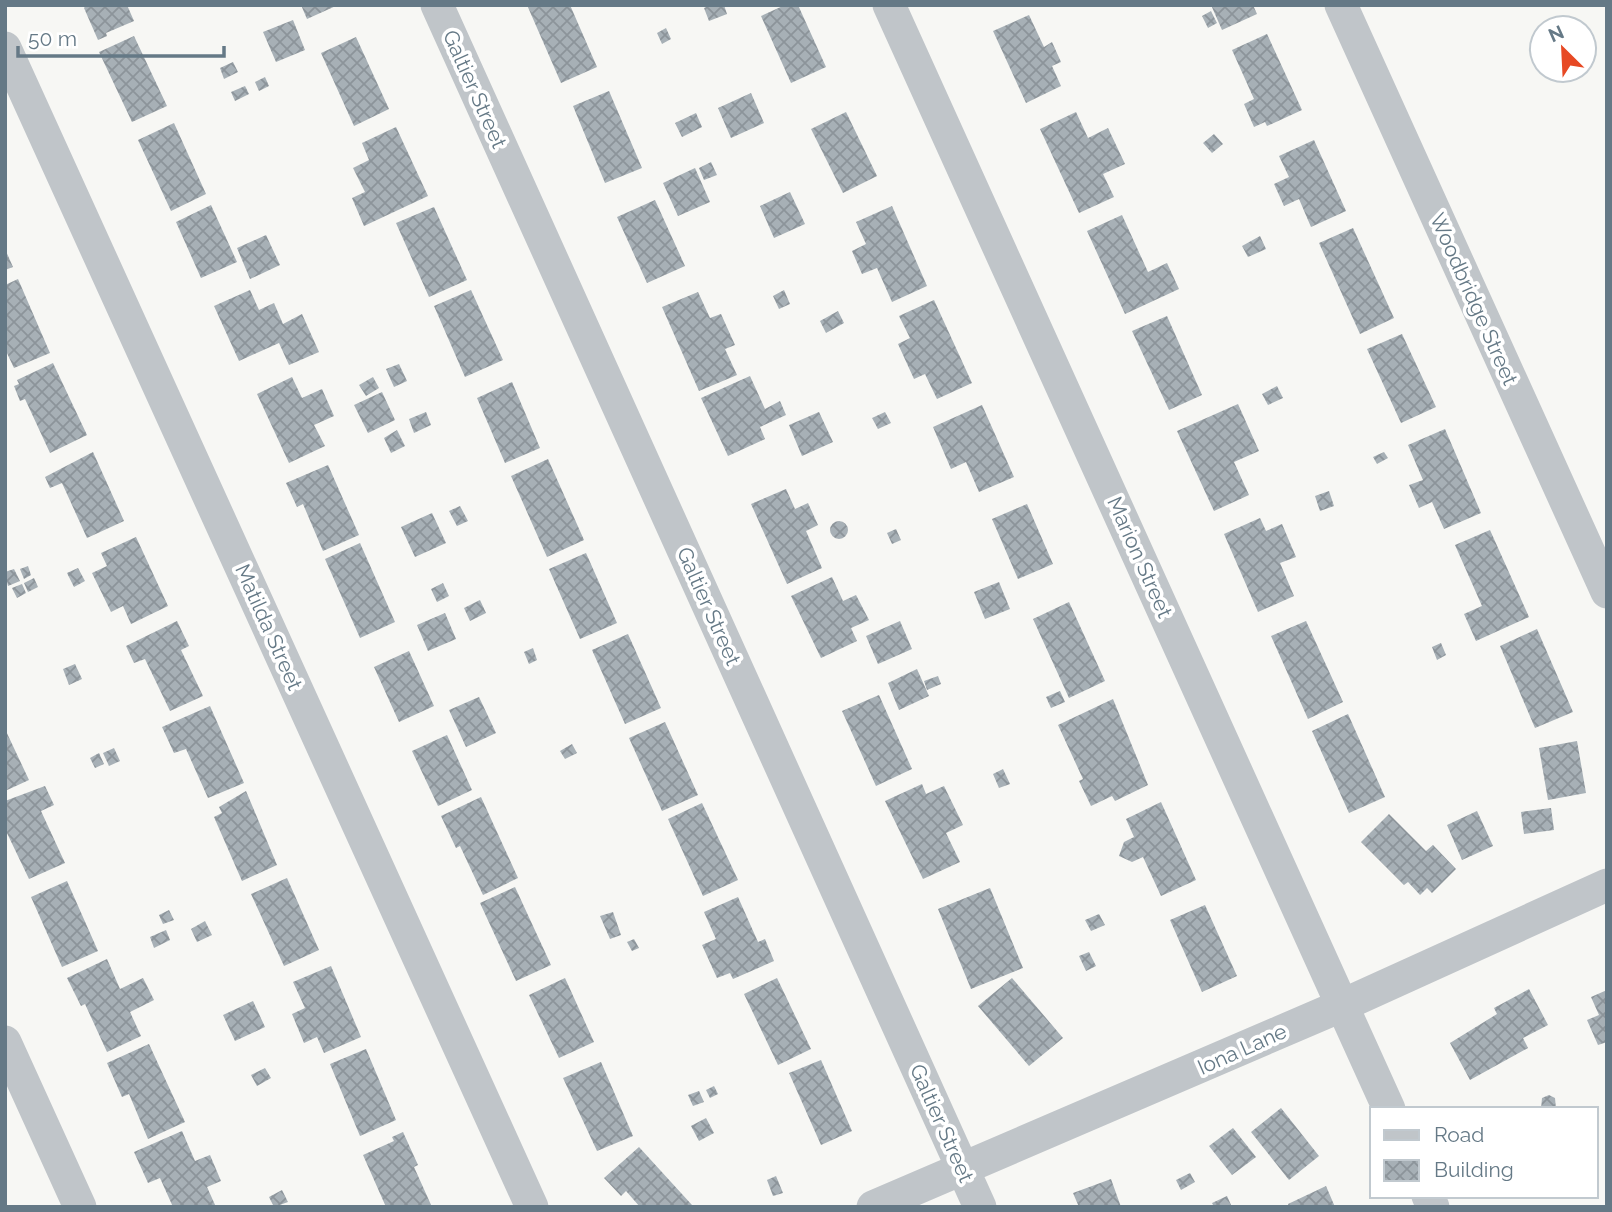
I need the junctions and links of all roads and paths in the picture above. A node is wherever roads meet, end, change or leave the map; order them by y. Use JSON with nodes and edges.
{"nodes":[{"id":1,"x":437,"y":5,"type":"edge"},
{"id":2,"x":889,"y":5,"type":"edge"},
{"id":3,"x":1341,"y":5,"type":"edge"},
{"id":4,"x":5,"y":48,"type":"edge"},
{"id":5,"x":1607,"y":592,"type":"edge"},
{"id":6,"x":1607,"y":885,"type":"edge"},
{"id":7,"x":1343,"y":1005,"type":"junction"},
{"id":8,"x":5,"y":1042,"type":"edge"},
{"id":9,"x":1388,"y":1107,"type":"edge"},
{"id":10,"x":964,"y":1171,"type":"junction"},
{"id":11,"x":80,"y":1207,"type":"edge"},
{"id":12,"x":532,"y":1207,"type":"edge"},
{"id":13,"x":873,"y":1207,"type":"edge"},
{"id":14,"x":980,"y":1207,"type":"edge"}],
"edges":[{"from":1,"to":10,"type":"street","name":"Galtier Street"},
{"from":2,"to":7,"type":"street","name":"Marion Street"},
{"from":3,"to":5,"type":"street","name":"Woodbridge Street"},
{"from":4,"to":12,"type":"street","name":"Matilda Street"},
{"from":6,"to":7,"type":"street","name":"Iona Lane"},
{"from":7,"to":9,"type":"street","name":"Marion Street"},
{"from":7,"to":10,"type":"street","name":"Iona Lane"},
{"from":8,"to":11,"type":"street"},
{"from":10,"to":13,"type":"street","name":"Iona Lane"},
{"from":10,"to":14,"type":"street","name":"Galtier Street"}]}
